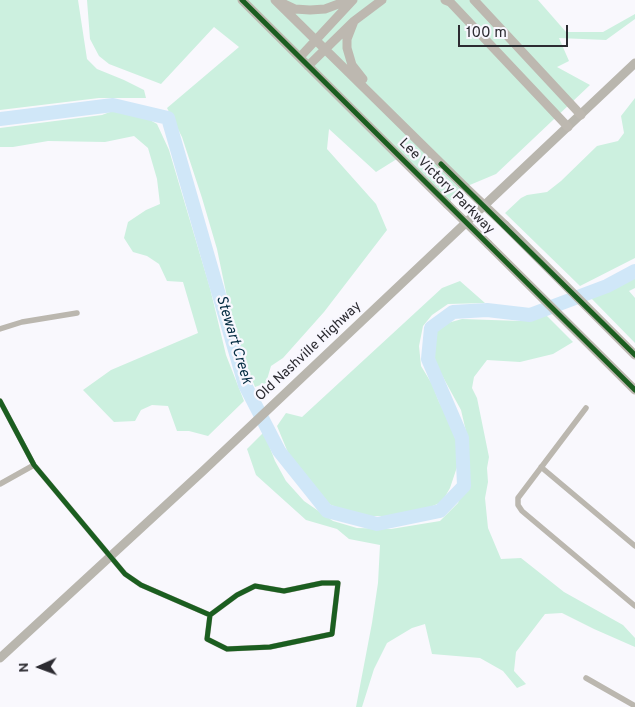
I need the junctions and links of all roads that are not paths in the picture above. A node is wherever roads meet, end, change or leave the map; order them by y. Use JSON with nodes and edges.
{"nodes":[{"id":1,"x":242,"y":0,"type":"edge"},
{"id":2,"x":276,"y":0,"type":"edge"},
{"id":3,"x":349,"y":0,"type":"edge"},
{"id":4,"x":353,"y":0,"type":"edge"},
{"id":5,"x":382,"y":0,"type":"edge"},
{"id":6,"x":445,"y":0,"type":"edge"},
{"id":7,"x":474,"y":0,"type":"edge"},
{"id":8,"x":354,"y":21,"type":"junction"},
{"id":9,"x":315,"y":40,"type":"junction"},
{"id":10,"x":326,"y":49,"type":"junction"},
{"id":11,"x":300,"y":57,"type":"junction"},
{"id":12,"x":635,"y":63,"type":"edge"},
{"id":13,"x":308,"y":66,"type":"junction"},
{"id":14,"x":580,"y":115,"type":"junction"},
{"id":15,"x":568,"y":127,"type":"junction"},
{"id":16,"x":417,"y":140,"type":"junction"},
{"id":17,"x":77,"y":313,"type":"dead end"},
{"id":18,"x":0,"y":329,"type":"edge"},
{"id":19,"x":635,"y":355,"type":"edge"},
{"id":20,"x":635,"y":390,"type":"edge"},
{"id":21,"x":0,"y":401,"type":"edge"},
{"id":22,"x":586,"y":408,"type":"dead end"},
{"id":23,"x":34,"y":465,"type":"junction"},
{"id":24,"x":541,"y":467,"type":"junction"},
{"id":25,"x":0,"y":484,"type":"edge"},
{"id":26,"x":635,"y":546,"type":"edge"},
{"id":27,"x":112,"y":556,"type":"junction"},
{"id":28,"x":635,"y":606,"type":"edge"},
{"id":29,"x":210,"y":616,"type":"junction"},
{"id":30,"x":0,"y":658,"type":"edge"},
{"id":31,"x":586,"y":678,"type":"dead end"},
{"id":32,"x":635,"y":706,"type":"edge"}],
"edges":[{"from":1,"to":11,"type":"main road","name":"Lee Victory Parkway"},
{"from":2,"to":3,"type":"main road"},
{"from":2,"to":9,"type":"main road","name":"Lee Victory Parkway"},
{"from":4,"to":9,"type":"main road"},
{"from":5,"to":8,"type":"main road"},
{"from":6,"to":15,"type":"main road"},
{"from":7,"to":14,"type":"main road"},
{"from":8,"to":10,"type":"main road"},
{"from":8,"to":16,"type":"main road"},
{"from":9,"to":10,"type":"main road","name":"Lee Victory Parkway"},
{"from":9,"to":11,"type":"main road"},
{"from":10,"to":13,"type":"main road"},
{"from":10,"to":16,"type":"main road","name":"Lee Victory Parkway"},
{"from":11,"to":13,"type":"main road","name":"Lee Victory Parkway"},
{"from":12,"to":14,"type":"main road","name":"Old Nashville Highway"},
{"from":13,"to":20,"type":"main road","name":"Lee Victory Parkway","bridge":true},
{"from":14,"to":15,"type":"main road","name":"Old Nashville Highway"},
{"from":15,"to":27,"type":"main road","name":"Old Nashville Highway"},
{"from":16,"to":19,"type":"main road","name":"Lee Victory Parkway","bridge":true},
{"from":17,"to":18,"type":"street"},
{"from":21,"to":23,"type":"street"},
{"from":22,"to":24,"type":"street"},
{"from":23,"to":25,"type":"street"},
{"from":23,"to":27,"type":"street"},
{"from":24,"to":26,"type":"street"},
{"from":24,"to":28,"type":"street"},
{"from":27,"to":29,"type":"street"},
{"from":27,"to":30,"type":"main road","name":"Old Nashville Highway"},
{"from":29,"to":29,"type":"street"},
{"from":31,"to":32,"type":"street"}]}
